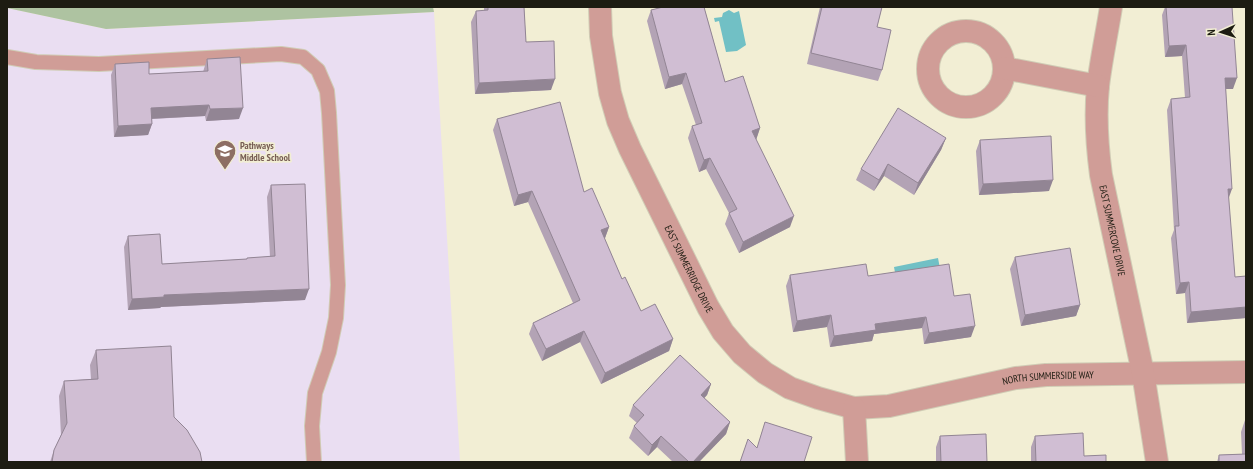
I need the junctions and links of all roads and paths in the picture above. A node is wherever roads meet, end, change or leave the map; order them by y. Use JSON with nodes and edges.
{"nodes":[{"id":1,"x":600,"y":7,"type":"edge"},
{"id":2,"x":1111,"y":7,"type":"edge"},
{"id":3,"x":7,"y":56,"type":"edge"},
{"id":4,"x":1004,"y":68,"type":"dead end"},
{"id":5,"x":1098,"y":86,"type":"junction"},
{"id":6,"x":1246,"y":372,"type":"edge"},
{"id":7,"x":1143,"y":373,"type":"junction"},
{"id":8,"x":854,"y":408,"type":"junction"},
{"id":9,"x":314,"y":462,"type":"edge"},
{"id":10,"x":858,"y":462,"type":"edge"},
{"id":11,"x":1157,"y":462,"type":"edge"}],
"edges":[{"from":1,"to":8,"type":"street","name":"EAST SUMMERRIDGE DRIVE"},
{"from":2,"to":5,"type":"street","name":"EAST SUMMERCOVE DRIVE"},
{"from":3,"to":9,"type":"lane"},
{"from":4,"to":5,"type":"street"},
{"from":5,"to":7,"type":"street","name":"EAST SUMMERCOVE DRIVE"},
{"from":6,"to":7,"type":"street","name":"NORTH SUMMERSIDE WAY"},
{"from":7,"to":8,"type":"street","name":"NORTH SUMMERSIDE WAY"},
{"from":7,"to":11,"type":"street","name":"EAST SUMMERCOVE DRIVE"},
{"from":8,"to":10,"type":"street"}]}
